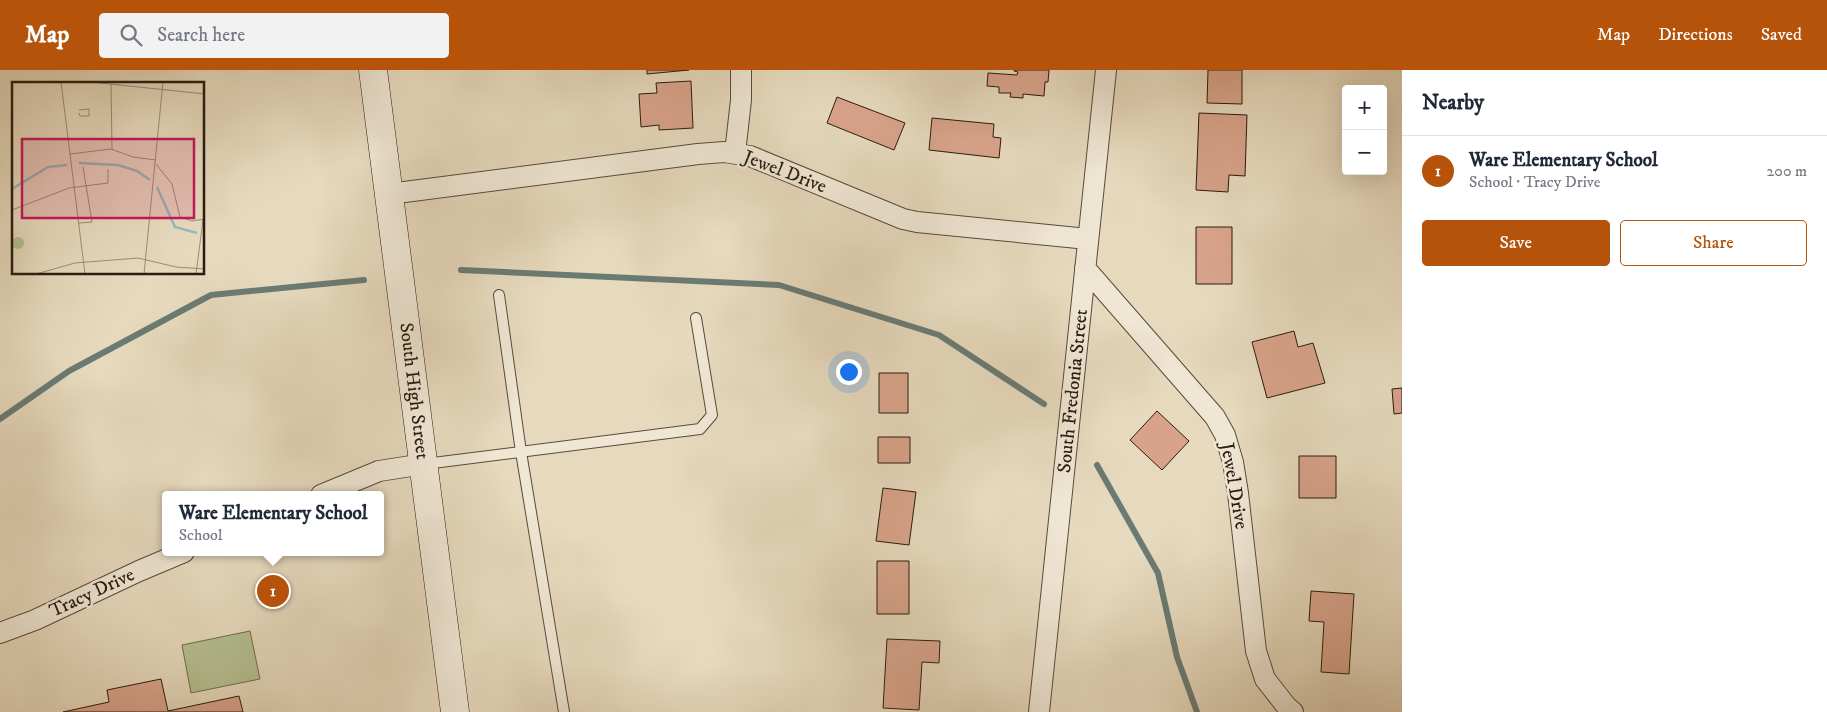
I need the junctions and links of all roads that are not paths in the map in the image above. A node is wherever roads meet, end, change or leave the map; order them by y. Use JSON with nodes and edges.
{"nodes":[{"id":1,"x":373,"y":70,"type":"edge"},
{"id":2,"x":741,"y":70,"type":"edge"},
{"id":3,"x":1106,"y":70,"type":"edge"},
{"id":4,"x":735,"y":153,"type":"junction"},
{"id":5,"x":389,"y":194,"type":"junction"},
{"id":6,"x":1088,"y":239,"type":"junction"},
{"id":7,"x":1085,"y":268,"type":"junction"},
{"id":8,"x":499,"y":296,"type":"dead end"},
{"id":9,"x":696,"y":318,"type":"dead end"},
{"id":10,"x":521,"y":452,"type":"junction"},
{"id":11,"x":424,"y":464,"type":"junction"},
{"id":12,"x":331,"y":491,"type":"edge"},
{"id":13,"x":175,"y":556,"type":"edge"},
{"id":14,"x":0,"y":633,"type":"edge"},
{"id":15,"x":455,"y":712,"type":"edge"},
{"id":16,"x":564,"y":712,"type":"edge"},
{"id":17,"x":1039,"y":712,"type":"edge"},
{"id":18,"x":1293,"y":712,"type":"edge"}],
"edges":[{"from":1,"to":5,"type":"main road","name":"South High Street"},
{"from":2,"to":4,"type":"street"},
{"from":3,"to":6,"type":"street","name":"South Fredonia Street"},
{"from":4,"to":5,"type":"street","name":"Jewel Drive"},
{"from":4,"to":6,"type":"street","name":"Jewel Drive"},
{"from":5,"to":11,"type":"main road","name":"South High Street"},
{"from":6,"to":7,"type":"street","name":"South Fredonia Street"},
{"from":7,"to":17,"type":"street","name":"South Fredonia Street"},
{"from":7,"to":18,"type":"street","name":"Jewel Drive"},
{"from":8,"to":10,"type":"lane"},
{"from":9,"to":10,"type":"lane"},
{"from":10,"to":11,"type":"lane"},
{"from":10,"to":16,"type":"lane"},
{"from":11,"to":12,"type":"street"},
{"from":11,"to":15,"type":"main road","name":"South High Street"},
{"from":13,"to":14,"type":"street","name":"Tracy Drive"}]}
